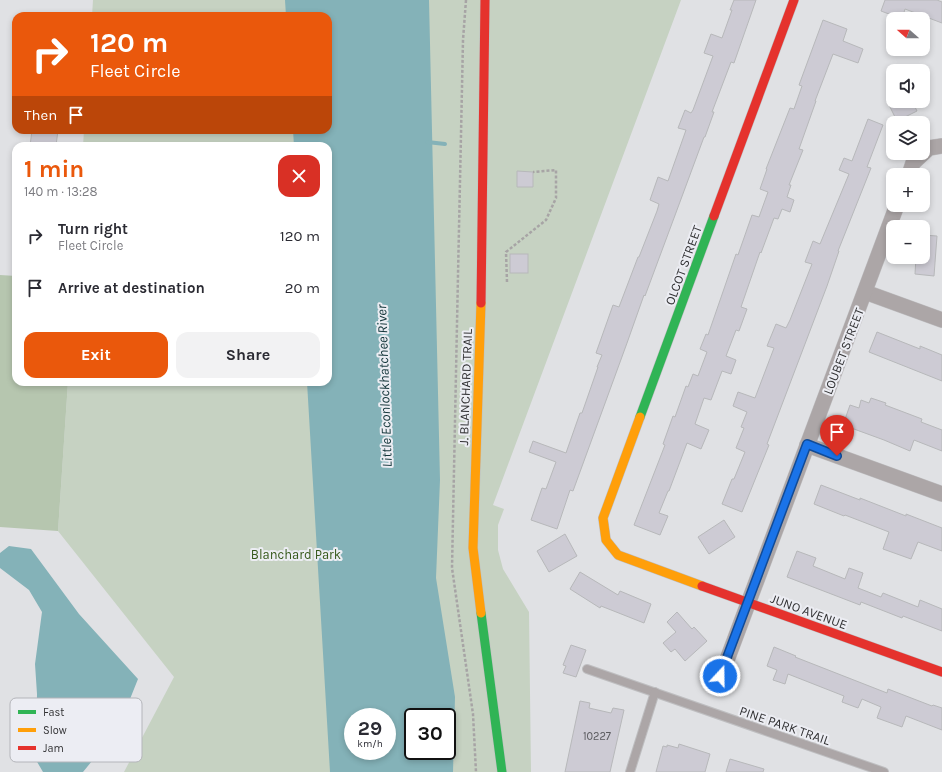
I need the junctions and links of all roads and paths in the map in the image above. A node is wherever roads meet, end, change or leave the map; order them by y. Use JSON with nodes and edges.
{"nodes":[{"id":1,"x":485,"y":0,"type":"edge"},
{"id":2,"x":794,"y":0,"type":"edge"},
{"id":3,"x":936,"y":147,"type":"edge"},
{"id":4,"x":911,"y":168,"type":"edge"},
{"id":5,"x":533,"y":172,"type":"dead end"},
{"id":6,"x":894,"y":212,"type":"edge"},
{"id":7,"x":507,"y":282,"type":"dead end"},
{"id":8,"x":865,"y":292,"type":"junction"},
{"id":9,"x":942,"y":320,"type":"edge"},
{"id":10,"x":807,"y":444,"type":"junction"},
{"id":11,"x":942,"y":494,"type":"edge"},
{"id":12,"x":606,"y":540,"type":"joint"},
{"id":13,"x":748,"y":603,"type":"junction"},
{"id":14,"x":587,"y":669,"type":"dead end"},
{"id":15,"x":942,"y":672,"type":"edge"},
{"id":16,"x":720,"y":676,"type":"dead end"},
{"id":17,"x":655,"y":692,"type":"junction"},
{"id":18,"x":502,"y":772,"type":"edge"},
{"id":19,"x":630,"y":772,"type":"edge"},
{"id":20,"x":884,"y":772,"type":"edge"}],
"edges":[{"from":1,"to":18,"type":"street","name":"J. BLANCHARD TRAIL"},
{"from":2,"to":12,"type":"street","name":"OLCOT STREET"},
{"from":3,"to":4,"type":"street"},
{"from":5,"to":7,"type":"path"},
{"from":6,"to":8,"type":"street","name":"LOUBET STREET"},
{"from":8,"to":9,"type":"street"},
{"from":8,"to":10,"type":"street","name":"LOUBET STREET"},
{"from":10,"to":11,"type":"street"},
{"from":10,"to":13,"type":"street","name":"LOUBET STREET"},
{"from":12,"to":13,"type":"street","name":"JUNO AVENUE"},
{"from":13,"to":15,"type":"street","name":"JUNO AVENUE"},
{"from":13,"to":16,"type":"street","name":"LOUBET STREET"},
{"from":14,"to":17,"type":"lane","name":"PINE PARK TRAIL"},
{"from":17,"to":19,"type":"lane"},
{"from":17,"to":20,"type":"lane","name":"PINE PARK TRAIL"}]}
